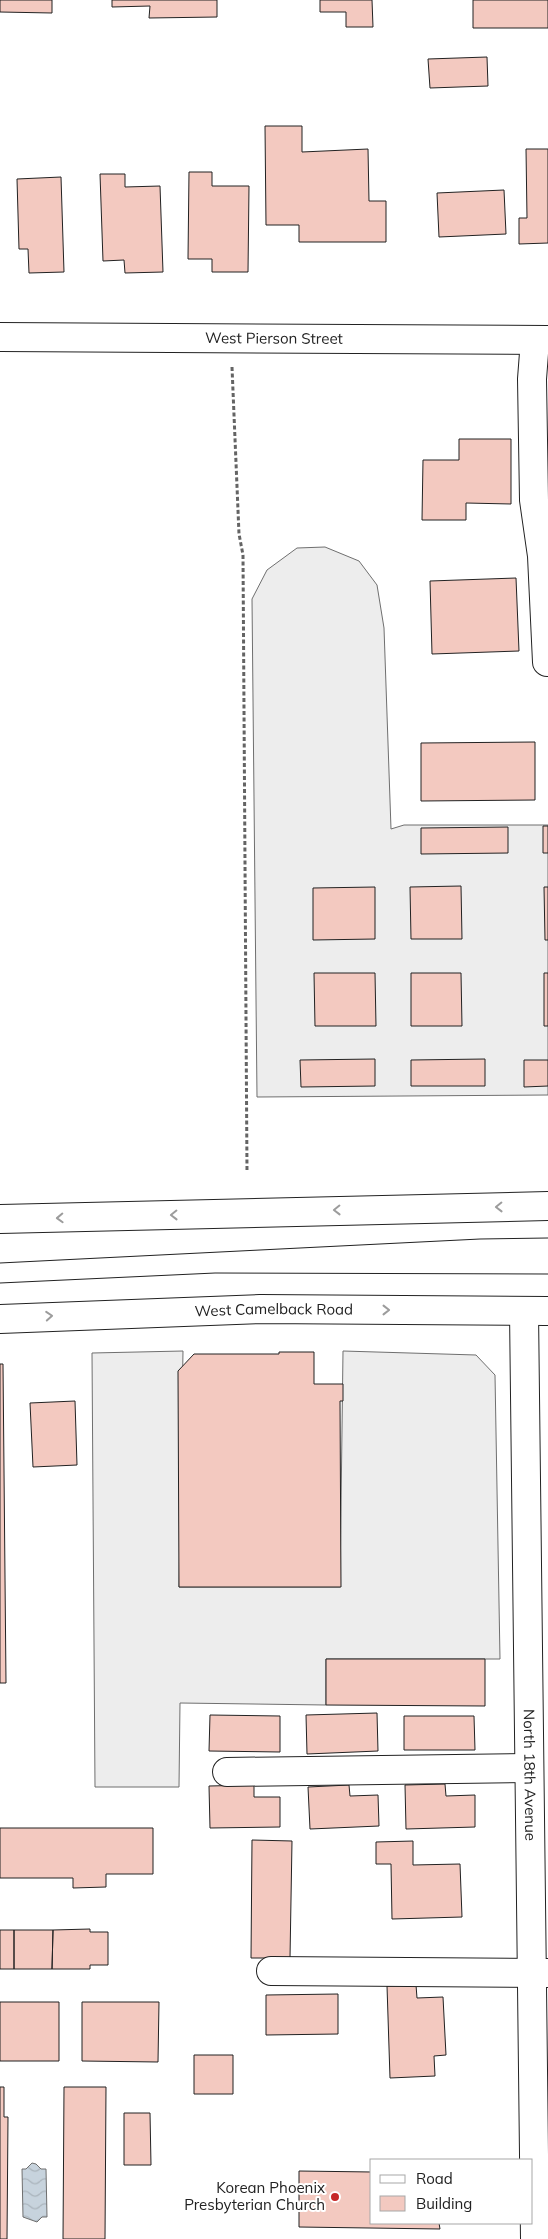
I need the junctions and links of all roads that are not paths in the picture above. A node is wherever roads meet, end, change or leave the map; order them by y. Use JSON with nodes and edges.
{"nodes":[{"id":1,"x":0,"y":337,"type":"edge"},
{"id":2,"x":541,"y":340,"type":"edge"},
{"id":3,"x":547,"y":662,"type":"edge"},
{"id":4,"x":548,"y":1206,"type":"edge"},
{"id":5,"x":0,"y":1219,"type":"edge"},
{"id":6,"x":536,"y":1311,"type":"edge"},
{"id":7,"x":0,"y":1319,"type":"edge"},
{"id":8,"x":529,"y":1768,"type":"junction"},
{"id":9,"x":227,"y":1772,"type":"dead end"},
{"id":10,"x":271,"y":1970,"type":"dead end"},
{"id":11,"x":540,"y":1972,"type":"edge"},
{"id":12,"x":540,"y":2057,"type":"edge"},
{"id":13,"x":539,"y":2232,"type":"edge"}],
"edges":[{"from":1,"to":2,"type":"street","name":"West Pierson Street"},
{"from":2,"to":3,"type":"street"},
{"from":4,"to":5,"type":"street","one_way":true},
{"from":7,"to":6,"type":"street","name":"West Camelback Road","one_way":true},
{"from":6,"to":8,"type":"street","name":"North 18th Avenue"},
{"from":8,"to":9,"type":"street"},
{"from":8,"to":11,"type":"street","name":"North 18th Avenue"},
{"from":10,"to":11,"type":"street"},
{"from":11,"to":12,"type":"street","name":"North 18th Avenue"},
{"from":12,"to":13,"type":"street","name":"North 18th Avenue"}]}
